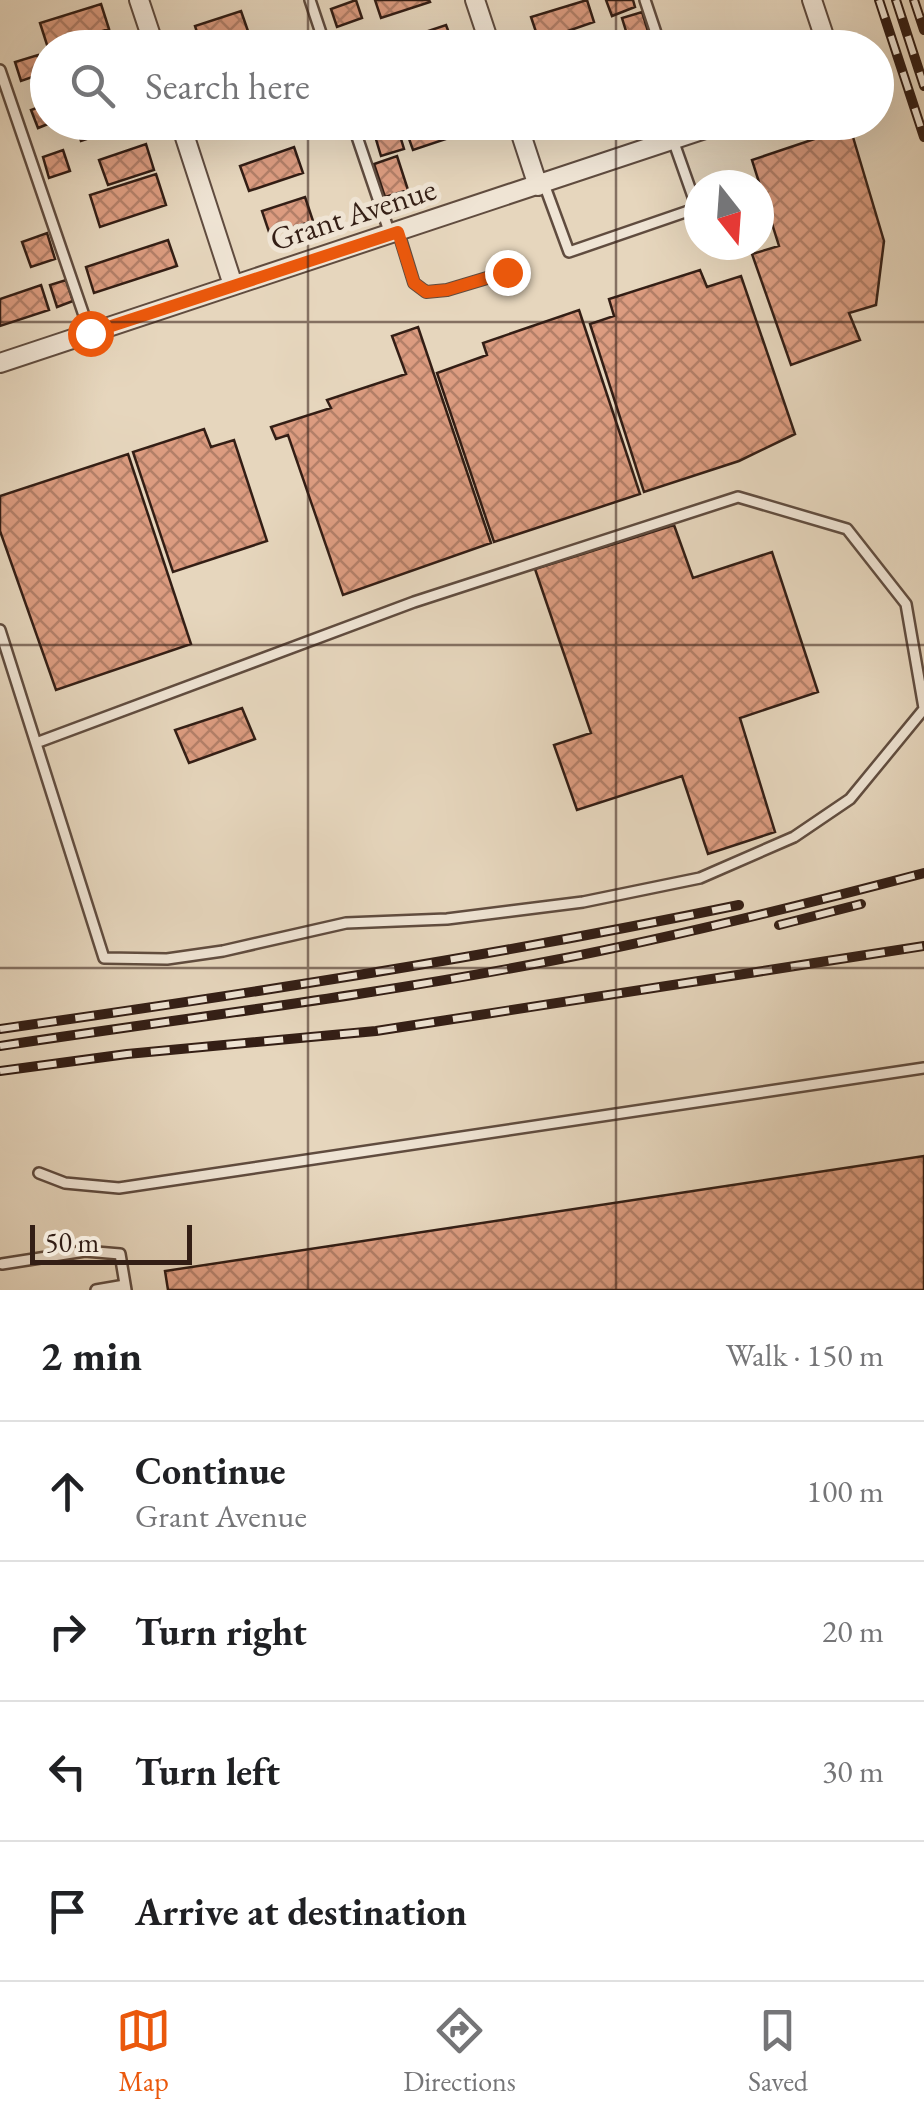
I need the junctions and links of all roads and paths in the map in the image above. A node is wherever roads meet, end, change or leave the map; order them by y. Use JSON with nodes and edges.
{"nodes":[{"id":1,"x":139,"y":0,"type":"edge"},
{"id":2,"x":310,"y":0,"type":"edge"},
{"id":3,"x":475,"y":0,"type":"edge"},
{"id":4,"x":645,"y":0,"type":"edge"},
{"id":5,"x":812,"y":0,"type":"edge"},
{"id":6,"x":149,"y":30,"type":"edge"},
{"id":7,"x":320,"y":30,"type":"edge"},
{"id":8,"x":485,"y":30,"type":"edge"},
{"id":9,"x":655,"y":30,"type":"edge"},
{"id":10,"x":822,"y":30,"type":"edge"},
{"id":11,"x":0,"y":70,"type":"edge"},
{"id":12,"x":186,"y":140,"type":"edge"},
{"id":13,"x":359,"y":140,"type":"edge"},
{"id":14,"x":524,"y":140,"type":"edge"},
{"id":15,"x":662,"y":140,"type":"edge"},
{"id":16,"x":684,"y":140,"type":"edge"},
{"id":17,"x":541,"y":185,"type":"junction"},
{"id":18,"x":394,"y":233,"type":"junction"},
{"id":19,"x":507,"y":272,"type":"dead end"},
{"id":20,"x":234,"y":285,"type":"junction"},
{"id":21,"x":90,"y":333,"type":"junction"},
{"id":22,"x":0,"y":363,"type":"edge"},
{"id":23,"x":0,"y":630,"type":"edge"},
{"id":24,"x":924,"y":708,"type":"edge"},
{"id":25,"x":36,"y":743,"type":"junction"},
{"id":26,"x":924,"y":1068,"type":"edge"},
{"id":27,"x":39,"y":1173,"type":"dead end"},
{"id":28,"x":2,"y":1264,"type":"edge"},
{"id":29,"x":126,"y":1288,"type":"edge"},
{"id":30,"x":96,"y":1290,"type":"edge"}],
"edges":[{"from":1,"to":6,"type":"street"},
{"from":2,"to":7,"type":"lane"},
{"from":3,"to":8,"type":"street"},
{"from":4,"to":9,"type":"lane"},
{"from":5,"to":10,"type":"street"},
{"from":11,"to":21,"type":"lane"},
{"from":12,"to":20,"type":"street"},
{"from":13,"to":18,"type":"lane"},
{"from":14,"to":17,"type":"street"},
{"from":15,"to":17,"type":"street","name":"Grant Avenue"},
{"from":16,"to":17,"type":"lane"},
{"from":17,"to":18,"type":"street","name":"Grant Avenue"},
{"from":18,"to":19,"type":"lane"},
{"from":18,"to":20,"type":"street","name":"Grant Avenue"},
{"from":20,"to":21,"type":"street","name":"Grant Avenue"},
{"from":21,"to":22,"type":"street","name":"Grant Avenue"},
{"from":23,"to":25,"type":"lane"},
{"from":24,"to":25,"type":"lane"},
{"from":24,"to":25,"type":"lane"},
{"from":26,"to":27,"type":"lane"},
{"from":28,"to":29,"type":"lane"},
{"from":29,"to":30,"type":"lane"}]}
